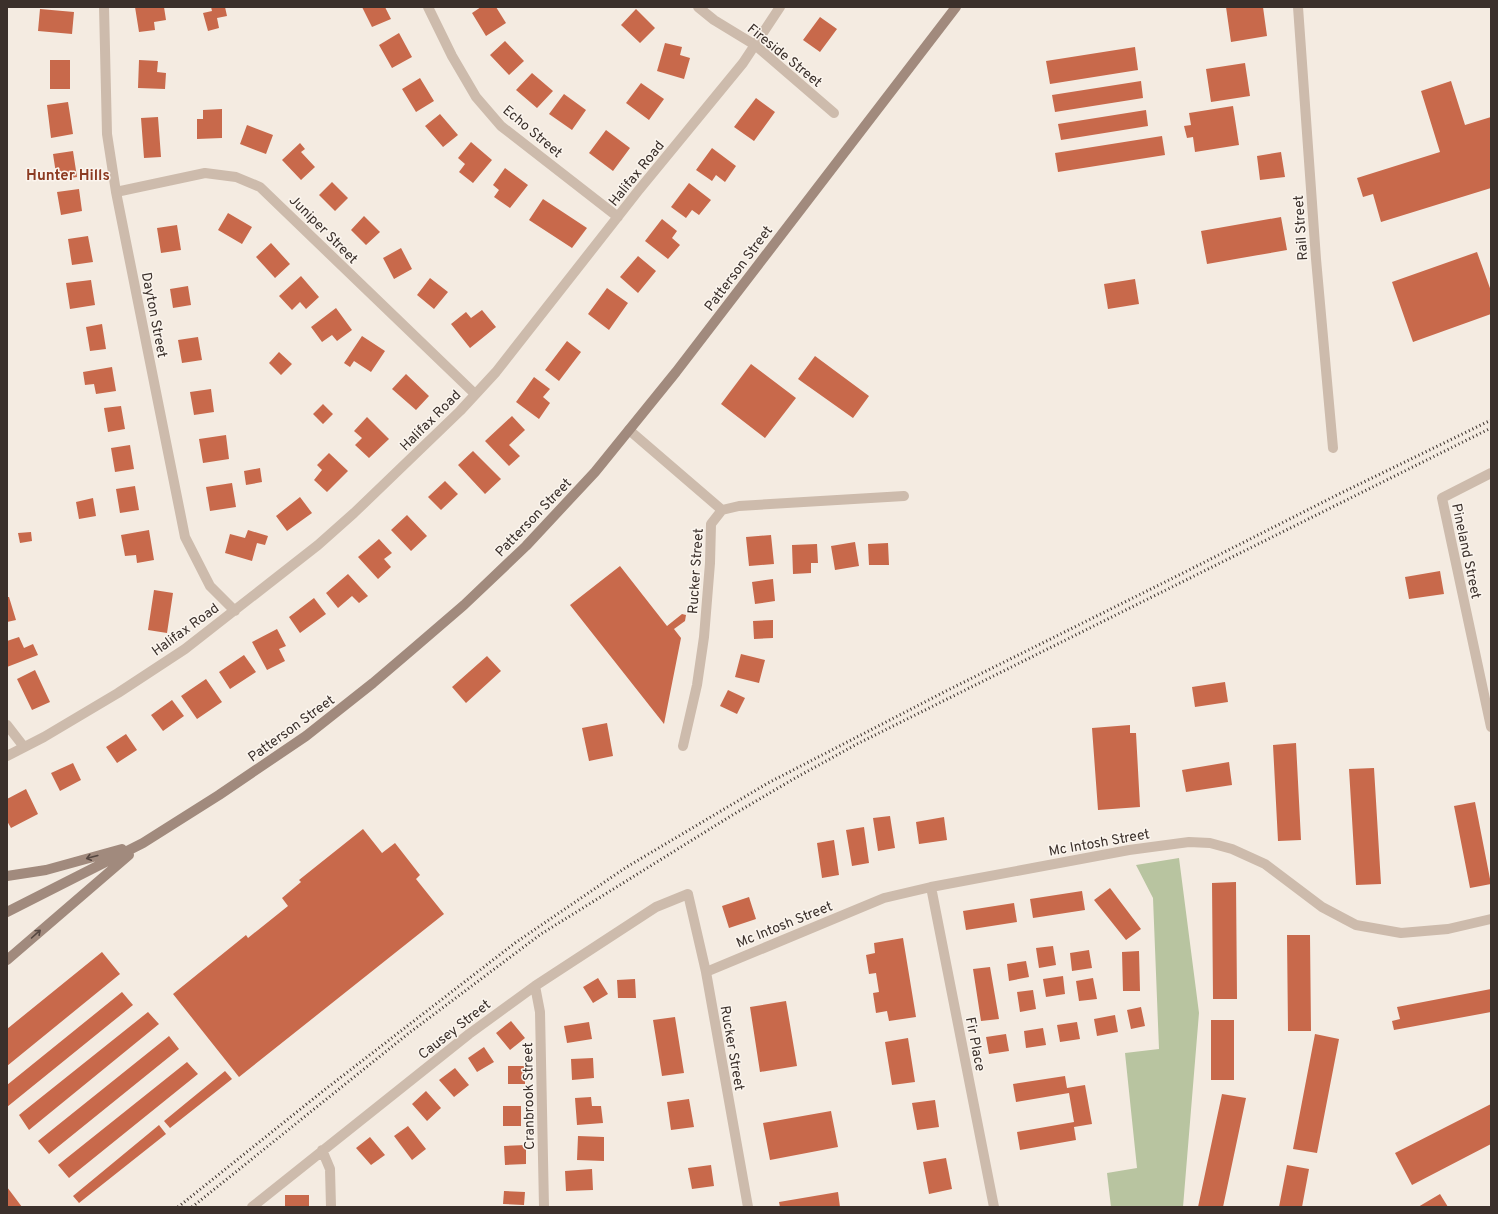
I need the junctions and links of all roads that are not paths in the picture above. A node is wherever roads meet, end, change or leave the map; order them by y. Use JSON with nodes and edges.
{"nodes":[{"id":1,"x":104,"y":7,"type":"edge"},
{"id":2,"x":428,"y":7,"type":"edge"},
{"id":3,"x":698,"y":7,"type":"edge"},
{"id":4,"x":780,"y":7,"type":"edge"},
{"id":5,"x":956,"y":7,"type":"edge"},
{"id":6,"x":1298,"y":7,"type":"edge"},
{"id":7,"x":754,"y":45,"type":"junction"},
{"id":8,"x":834,"y":113,"type":"dead end"},
{"id":9,"x":116,"y":192,"type":"junction"},
{"id":10,"x":618,"y":217,"type":"junction"},
{"id":11,"x":475,"y":394,"type":"junction"},
{"id":12,"x":629,"y":430,"type":"junction"},
{"id":13,"x":1332,"y":448,"type":"dead end"},
{"id":14,"x":1491,"y":473,"type":"edge"},
{"id":15,"x":904,"y":496,"type":"dead end"},
{"id":16,"x":722,"y":510,"type":"junction"},
{"id":17,"x":235,"y":610,"type":"junction"},
{"id":18,"x":7,"y":725,"type":"edge"},
{"id":19,"x":1491,"y":727,"type":"edge"},
{"id":20,"x":683,"y":746,"type":"dead end"},
{"id":21,"x":24,"y":747,"type":"junction"},
{"id":22,"x":7,"y":756,"type":"edge"},
{"id":23,"x":143,"y":843,"type":"junction"},
{"id":24,"x":7,"y":876,"type":"edge"},
{"id":25,"x":931,"y":887,"type":"junction"},
{"id":26,"x":688,"y":894,"type":"joint"},
{"id":27,"x":7,"y":912,"type":"edge"},
{"id":28,"x":1491,"y":919,"type":"edge"},
{"id":29,"x":7,"y":960,"type":"edge"},
{"id":30,"x":706,"y":972,"type":"junction"},
{"id":31,"x":535,"y":986,"type":"junction"},
{"id":32,"x":322,"y":1150,"type":"junction"},
{"id":33,"x":252,"y":1207,"type":"edge"},
{"id":34,"x":331,"y":1207,"type":"edge"},
{"id":35,"x":544,"y":1207,"type":"edge"},
{"id":36,"x":748,"y":1207,"type":"edge"},
{"id":37,"x":994,"y":1207,"type":"edge"}],
"edges":[{"from":1,"to":9,"type":"street","name":"Dayton Street"},
{"from":2,"to":10,"type":"street","name":"Echo Street"},
{"from":3,"to":7,"type":"street","name":"Fireside Street"},
{"from":4,"to":7,"type":"street","name":"Halifax Road"},
{"from":5,"to":12,"type":"main road","name":"Patterson Street"},
{"from":6,"to":13,"type":"street","name":"Rail Street"},
{"from":7,"to":8,"type":"street","name":"Fireside Street"},
{"from":7,"to":10,"type":"street","name":"Halifax Road"},
{"from":9,"to":11,"type":"street","name":"Juniper Street"},
{"from":9,"to":17,"type":"street","name":"Dayton Street"},
{"from":10,"to":11,"type":"street","name":"Halifax Road"},
{"from":11,"to":17,"type":"street","name":"Halifax Road"},
{"from":12,"to":16,"type":"street"},
{"from":12,"to":23,"type":"main road","name":"Patterson Street"},
{"from":14,"to":19,"type":"street","name":"Pineland Street"},
{"from":15,"to":16,"type":"street"},
{"from":16,"to":20,"type":"street","name":"Rucker Street"},
{"from":17,"to":21,"type":"street","name":"Halifax Road"},
{"from":18,"to":21,"type":"street"},
{"from":21,"to":22,"type":"street","name":"Halifax Road"},
{"from":23,"to":24,"type":"main road","one_way":true},
{"from":23,"to":27,"type":"main road","name":"Patterson Street"},
{"from":29,"to":23,"type":"main road","one_way":true},
{"from":25,"to":28,"type":"street","name":"Mc Intosh Street"},
{"from":25,"to":30,"type":"street","name":"Mc Intosh Street"},
{"from":25,"to":37,"type":"street","name":"Fir Place"},
{"from":26,"to":30,"type":"street","name":"Rucker Street"},
{"from":26,"to":31,"type":"street","name":"Causey Street"},
{"from":30,"to":36,"type":"street","name":"Rucker Street"},
{"from":31,"to":32,"type":"street","name":"Causey Street"},
{"from":31,"to":35,"type":"street","name":"Cranbrook Street"},
{"from":32,"to":33,"type":"street","name":"Causey Street"},
{"from":32,"to":34,"type":"street"}]}
